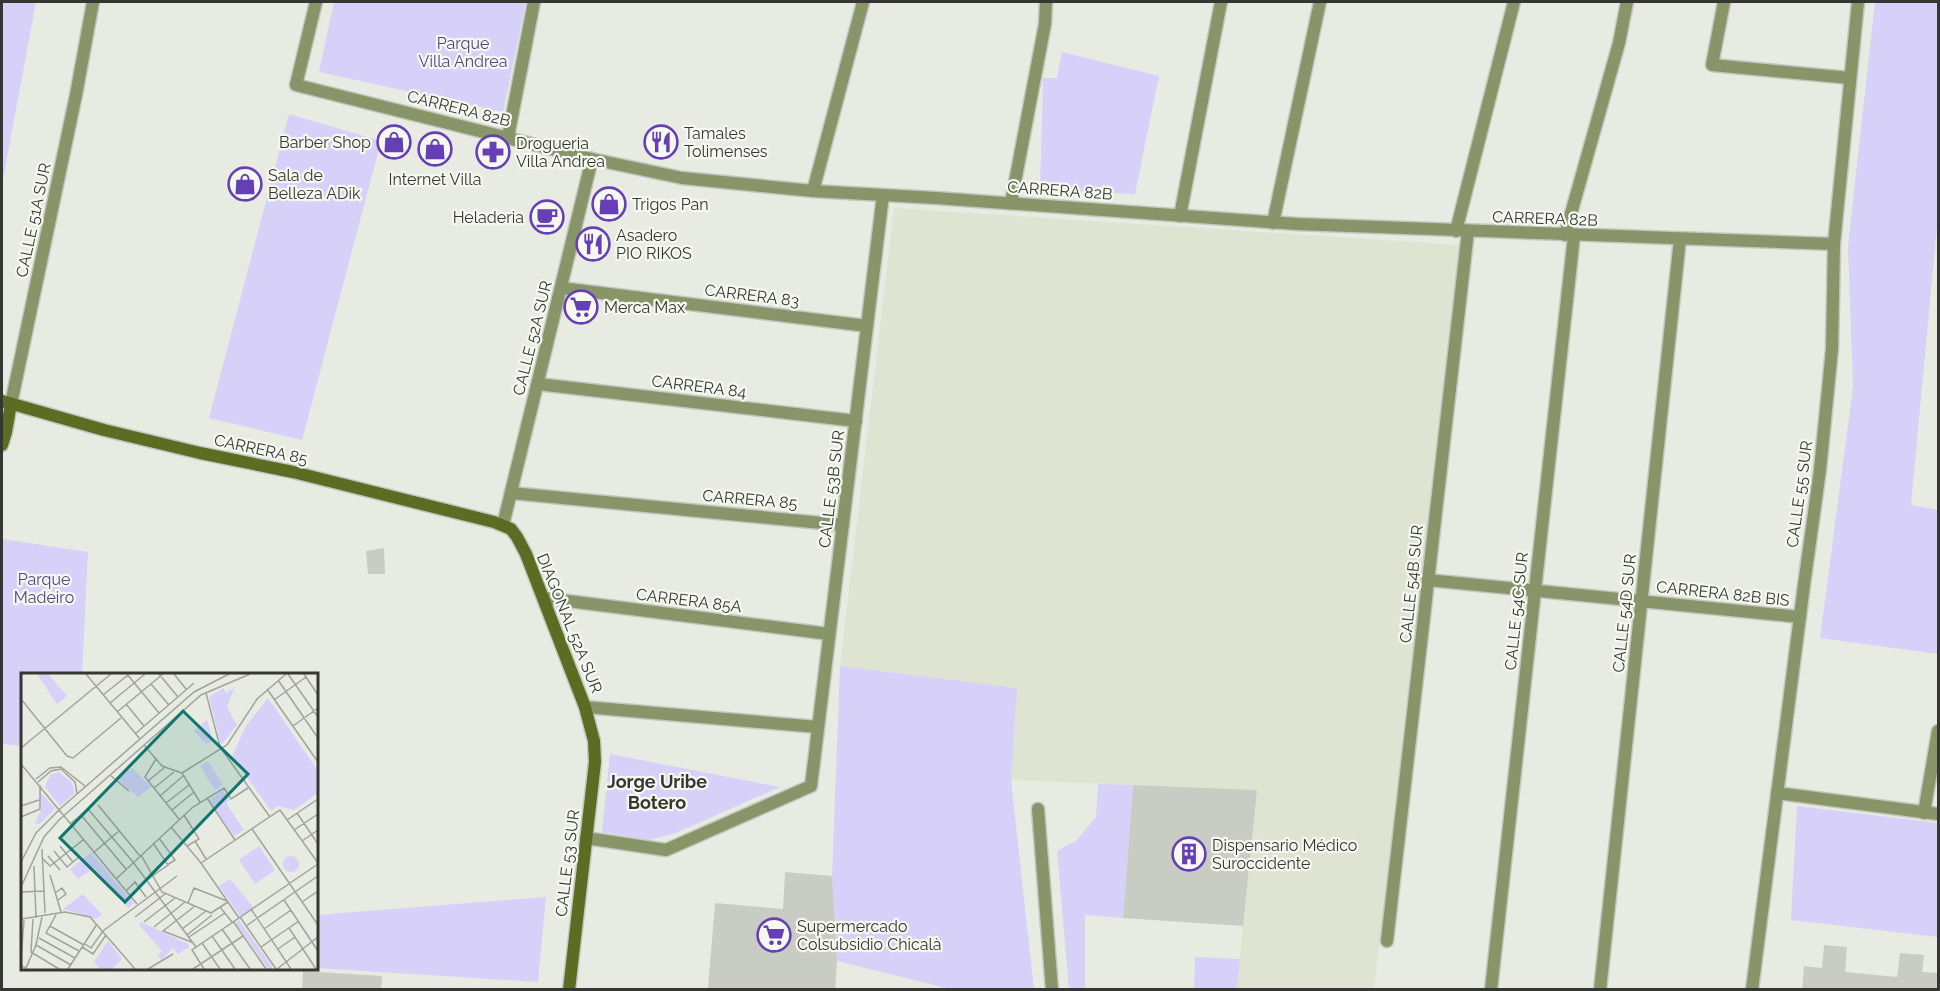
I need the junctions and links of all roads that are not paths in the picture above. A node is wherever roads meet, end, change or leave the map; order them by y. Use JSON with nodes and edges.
{"nodes":[{"id":1,"x":93,"y":2,"type":"edge"},
{"id":2,"x":316,"y":2,"type":"edge"},
{"id":3,"x":534,"y":2,"type":"edge"},
{"id":4,"x":863,"y":2,"type":"edge"},
{"id":5,"x":1046,"y":2,"type":"edge"},
{"id":6,"x":1221,"y":2,"type":"edge"},
{"id":7,"x":1320,"y":2,"type":"edge"},
{"id":8,"x":1514,"y":2,"type":"edge"},
{"id":9,"x":1627,"y":2,"type":"edge"},
{"id":10,"x":1724,"y":2,"type":"edge"},
{"id":11,"x":1858,"y":2,"type":"edge"},
{"id":12,"x":1850,"y":78,"type":"junction"},
{"id":13,"x":508,"y":137,"type":"junction"},
{"id":14,"x":592,"y":159,"type":"junction"},
{"id":15,"x":813,"y":191,"type":"junction"},
{"id":16,"x":884,"y":195,"type":"junction"},
{"id":17,"x":1011,"y":203,"type":"junction"},
{"id":18,"x":1180,"y":216,"type":"junction"},
{"id":19,"x":1273,"y":223,"type":"junction"},
{"id":20,"x":1462,"y":231,"type":"junction"},
{"id":21,"x":1570,"y":235,"type":"junction"},
{"id":22,"x":1680,"y":239,"type":"junction"},
{"id":23,"x":1834,"y":244,"type":"junction"},
{"id":24,"x":561,"y":288,"type":"junction"},
{"id":25,"x":867,"y":326,"type":"junction"},
{"id":26,"x":538,"y":384,"type":"junction"},
{"id":27,"x":6,"y":402,"type":"edge"},
{"id":28,"x":856,"y":421,"type":"junction"},
{"id":29,"x":2,"y":445,"type":"edge"},
{"id":30,"x":511,"y":493,"type":"junction"},
{"id":31,"x":504,"y":525,"type":"junction"},
{"id":32,"x":843,"y":525,"type":"junction"},
{"id":33,"x":1428,"y":580,"type":"junction"},
{"id":34,"x":1535,"y":591,"type":"junction"},
{"id":35,"x":544,"y":598,"type":"junction"},
{"id":36,"x":1641,"y":602,"type":"junction"},
{"id":37,"x":1800,"y":617,"type":"junction"},
{"id":38,"x":829,"y":634,"type":"junction"},
{"id":39,"x":585,"y":707,"type":"junction"},
{"id":40,"x":818,"y":727,"type":"junction"},
{"id":41,"x":1938,"y":730,"type":"edge"},
{"id":42,"x":594,"y":741,"type":"joint"},
{"id":43,"x":1777,"y":793,"type":"junction"},
{"id":44,"x":1038,"y":809,"type":"dead end"},
{"id":45,"x":1924,"y":813,"type":"junction"},
{"id":46,"x":1938,"y":814,"type":"edge"},
{"id":47,"x":586,"y":838,"type":"junction"},
{"id":48,"x":1387,"y":941,"type":"dead end"},
{"id":49,"x":568,"y":990,"type":"edge"},
{"id":50,"x":1052,"y":990,"type":"edge"},
{"id":51,"x":1491,"y":990,"type":"edge"},
{"id":52,"x":1600,"y":990,"type":"edge"},
{"id":53,"x":1752,"y":990,"type":"edge"}],
"edges":[{"from":1,"to":27,"type":"street","name":"CALLE 51A SUR"},
{"from":2,"to":13,"type":"street","name":"CARRERA 82B"},
{"from":3,"to":13,"type":"street"},
{"from":4,"to":15,"type":"street"},
{"from":5,"to":17,"type":"street"},
{"from":6,"to":18,"type":"street"},
{"from":7,"to":19,"type":"street"},
{"from":8,"to":20,"type":"street","name":"CALLE 54B SUR"},
{"from":9,"to":21,"type":"street","name":"CALLE 54C SUR"},
{"from":10,"to":12,"type":"street"},
{"from":11,"to":12,"type":"street","name":"CALLE 55 SUR"},
{"from":12,"to":23,"type":"street","name":"CALLE 55 SUR"},
{"from":13,"to":14,"type":"street","name":"CARRERA 82B"},
{"from":14,"to":15,"type":"street","name":"CARRERA 82B"},
{"from":14,"to":24,"type":"street","name":"CALLE 52A SUR"},
{"from":15,"to":16,"type":"street","name":"CARRERA 82B"},
{"from":16,"to":17,"type":"street","name":"CARRERA 82B"},
{"from":16,"to":25,"type":"street","name":"CALLE 53B SUR"},
{"from":17,"to":18,"type":"street","name":"CARRERA 82B"},
{"from":18,"to":19,"type":"street","name":"CARRERA 82B"},
{"from":19,"to":20,"type":"street","name":"CARRERA 82B"},
{"from":20,"to":21,"type":"street","name":"CARRERA 82B"},
{"from":20,"to":33,"type":"street","name":"CALLE 54B SUR"},
{"from":21,"to":22,"type":"street","name":"CARRERA 82B"},
{"from":21,"to":34,"type":"street","name":"CALLE 54C SUR"},
{"from":22,"to":23,"type":"street","name":"CARRERA 82B"},
{"from":22,"to":36,"type":"street","name":"CALLE 54D SUR"},
{"from":23,"to":37,"type":"street","name":"CALLE 55 SUR"},
{"from":24,"to":25,"type":"street","name":"CARRERA 83"},
{"from":24,"to":26,"type":"street","name":"CALLE 52A SUR"},
{"from":25,"to":28,"type":"street","name":"CALLE 53B SUR"},
{"from":26,"to":28,"type":"street","name":"CARRERA 84"},
{"from":26,"to":30,"type":"street","name":"CALLE 52A SUR"},
{"from":27,"to":29,"type":"street","name":"CALLE 51A SUR"},
{"from":27,"to":31,"type":"street","name":"CARRERA 85"},
{"from":28,"to":32,"type":"street","name":"CALLE 53B SUR"},
{"from":30,"to":31,"type":"street","name":"CALLE 52A SUR"},
{"from":30,"to":32,"type":"street","name":"CARRERA 85"},
{"from":31,"to":35,"type":"street","name":"DIAGONAL 52A SUR"},
{"from":32,"to":38,"type":"street","name":"CALLE 53B SUR"},
{"from":33,"to":34,"type":"street","name":"CARRERA 82B BIS"},
{"from":33,"to":48,"type":"street","name":"CALLE 54B SUR"},
{"from":34,"to":36,"type":"street","name":"CARRERA 82B BIS"},
{"from":34,"to":51,"type":"street","name":"CALLE 54C SUR"},
{"from":35,"to":38,"type":"street","name":"CARRERA 85A"},
{"from":35,"to":39,"type":"street","name":"DIAGONAL 52A SUR"},
{"from":36,"to":37,"type":"street","name":"CARRERA 82B BIS"},
{"from":36,"to":52,"type":"street","name":"CALLE 54D SUR"},
{"from":37,"to":43,"type":"street","name":"CALLE 55 SUR"},
{"from":38,"to":40,"type":"street","name":"CALLE 53B SUR"},
{"from":39,"to":40,"type":"street"},
{"from":39,"to":42,"type":"street","name":"DIAGONAL 52A SUR"},
{"from":40,"to":47,"type":"street","name":"CALLE 53B SUR"},
{"from":41,"to":45,"type":"street"},
{"from":42,"to":47,"type":"street","name":"CALLE 53 SUR"},
{"from":43,"to":45,"type":"street"},
{"from":43,"to":53,"type":"street","name":"CALLE 55 SUR"},
{"from":44,"to":50,"type":"street"},
{"from":45,"to":46,"type":"street"},
{"from":47,"to":49,"type":"street","name":"CALLE 53 SUR"}]}
